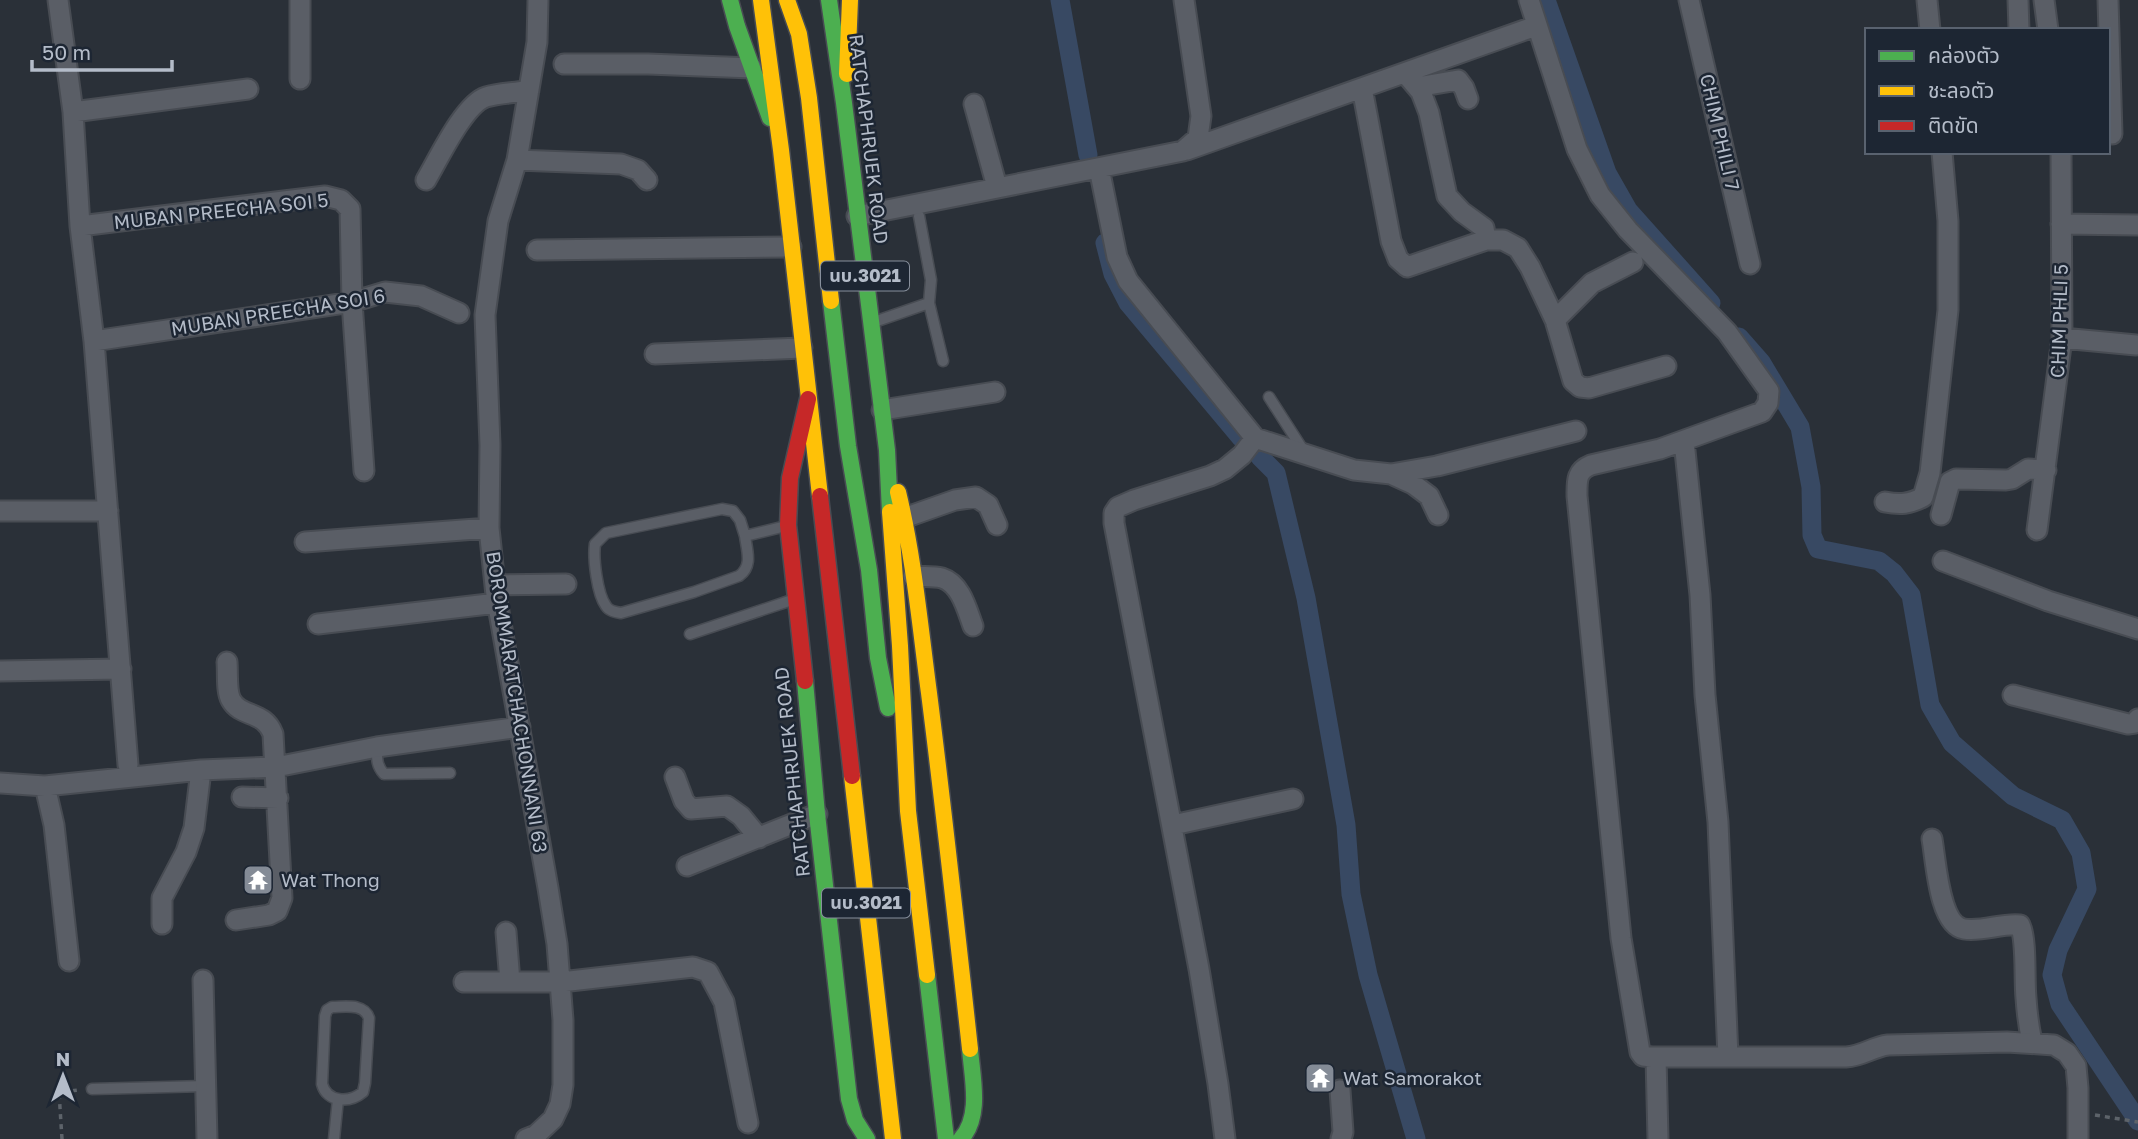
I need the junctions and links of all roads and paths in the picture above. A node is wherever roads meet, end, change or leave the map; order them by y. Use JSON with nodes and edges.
{"nodes":[{"id":1,"x":58,"y":0,"type":"edge"},
{"id":2,"x":300,"y":0,"type":"edge"},
{"id":3,"x":538,"y":0,"type":"edge"},
{"id":4,"x":730,"y":0,"type":"edge"},
{"id":5,"x":761,"y":0,"type":"edge"},
{"id":6,"x":787,"y":0,"type":"edge"},
{"id":7,"x":830,"y":0,"type":"edge"},
{"id":8,"x":850,"y":0,"type":"edge"},
{"id":9,"x":1184,"y":0,"type":"edge"},
{"id":10,"x":1529,"y":0,"type":"edge"},
{"id":11,"x":1689,"y":0,"type":"edge"},
{"id":12,"x":1927,"y":0,"type":"edge"},
{"id":13,"x":2018,"y":0,"type":"edge"},
{"id":14,"x":2044,"y":0,"type":"edge"},
{"id":15,"x":2108,"y":0,"type":"edge"},
{"id":16,"x":1536,"y":26,"type":"junction"},
{"id":17,"x":1930,"y":28,"type":"edge"},
{"id":18,"x":2020,"y":28,"type":"edge"},
{"id":19,"x":2048,"y":28,"type":"edge"},
{"id":20,"x":2109,"y":28,"type":"edge"},
{"id":21,"x":564,"y":64,"type":"dead end"},
{"id":22,"x":2110,"y":67,"type":"edge"},
{"id":23,"x":752,"y":68,"type":"junction"},
{"id":24,"x":300,"y":79,"type":"dead end"},
{"id":25,"x":1411,"y":80,"type":"junction"},
{"id":26,"x":1363,"y":88,"type":"junction"},
{"id":27,"x":248,"y":89,"type":"dead end"},
{"id":28,"x":529,"y":90,"type":"junction"},
{"id":29,"x":1468,"y":99,"type":"dead end"},
{"id":30,"x":844,"y":103,"type":"junction"},
{"id":31,"x":974,"y":104,"type":"dead end"},
{"id":32,"x":74,"y":112,"type":"junction"},
{"id":33,"x":2112,"y":134,"type":"dead end"},
{"id":34,"x":781,"y":150,"type":"junction"},
{"id":35,"x":1183,"y":151,"type":"junction"},
{"id":36,"x":1942,"y":154,"type":"edge"},
{"id":37,"x":2060,"y":154,"type":"edge"},
{"id":38,"x":517,"y":160,"type":"junction"},
{"id":39,"x":1099,"y":169,"type":"junction"},
{"id":40,"x":426,"y":180,"type":"dead end"},
{"id":41,"x":647,"y":180,"type":"dead end"},
{"id":42,"x":997,"y":187,"type":"junction"},
{"id":43,"x":857,"y":216,"type":"junction"},
{"id":44,"x":919,"y":216,"type":"dead end"},
{"id":45,"x":2062,"y":225,"type":"junction"},
{"id":46,"x":2138,"y":225,"type":"edge"},
{"id":47,"x":80,"y":226,"type":"junction"},
{"id":48,"x":1486,"y":240,"type":"junction"},
{"id":49,"x":791,"y":247,"type":"junction"},
{"id":50,"x":537,"y":250,"type":"dead end"},
{"id":51,"x":1633,"y":262,"type":"dead end"},
{"id":52,"x":1750,"y":264,"type":"dead end"},
{"id":53,"x":352,"y":302,"type":"junction"},
{"id":54,"x":929,"y":303,"type":"junction"},
{"id":55,"x":459,"y":313,"type":"dead end"},
{"id":56,"x":1555,"y":320,"type":"junction"},
{"id":57,"x":870,"y":323,"type":"junction"},
{"id":58,"x":2062,"y":338,"type":"junction"},
{"id":59,"x":94,"y":341,"type":"junction"},
{"id":60,"x":2136,"y":345,"type":"dead end"},
{"id":61,"x":802,"y":348,"type":"junction"},
{"id":62,"x":655,"y":354,"type":"dead end"},
{"id":63,"x":943,"y":361,"type":"dead end"},
{"id":64,"x":1665,"y":366,"type":"dead end"},
{"id":65,"x":995,"y":392,"type":"dead end"},
{"id":66,"x":1269,"y":397,"type":"dead end"},
{"id":67,"x":808,"y":399,"type":"junction"},
{"id":68,"x":882,"y":410,"type":"junction"},
{"id":69,"x":1576,"y":431,"type":"dead end"},
{"id":70,"x":1255,"y":438,"type":"junction"},
{"id":71,"x":1684,"y":441,"type":"junction"},
{"id":72,"x":887,"y":450,"type":"junction"},
{"id":73,"x":1305,"y":454,"type":"junction"},
{"id":74,"x":2046,"y":470,"type":"junction"},
{"id":75,"x":364,"y":471,"type":"dead end"},
{"id":76,"x":1391,"y":474,"type":"junction"},
{"id":77,"x":1885,"y":502,"type":"dead end"},
{"id":78,"x":0,"y":511,"type":"edge"},
{"id":79,"x":108,"y":511,"type":"junction"},
{"id":80,"x":1438,"y":515,"type":"dead end"},
{"id":81,"x":1941,"y":515,"type":"dead end"},
{"id":82,"x":904,"y":517,"type":"junction"},
{"id":83,"x":788,"y":525,"type":"junction"},
{"id":84,"x":997,"y":525,"type":"dead end"},
{"id":85,"x":489,"y":528,"type":"junction"},
{"id":86,"x":2037,"y":530,"type":"dead end"},
{"id":87,"x":746,"y":536,"type":"junction"},
{"id":88,"x":304,"y":542,"type":"dead end"},
{"id":89,"x":1943,"y":561,"type":"dead end"},
{"id":90,"x":913,"y":576,"type":"junction"},
{"id":91,"x":566,"y":584,"type":"dead end"},
{"id":92,"x":496,"y":594,"type":"junction"},
{"id":93,"x":795,"y":599,"type":"junction"},
{"id":94,"x":318,"y":624,"type":"dead end"},
{"id":95,"x":973,"y":626,"type":"dead end"},
{"id":96,"x":2138,"y":629,"type":"edge"},
{"id":97,"x":690,"y":634,"type":"dead end"},
{"id":98,"x":227,"y":662,"type":"dead end"},
{"id":99,"x":121,"y":669,"type":"junction"},
{"id":100,"x":0,"y":671,"type":"edge"},
{"id":101,"x":2013,"y":695,"type":"dead end"},
{"id":102,"x":2138,"y":719,"type":"edge"},
{"id":103,"x":520,"y":727,"type":"junction"},
{"id":104,"x":377,"y":747,"type":"junction"},
{"id":105,"x":128,"y":765,"type":"dead end"},
{"id":106,"x":276,"y":767,"type":"junction"},
{"id":107,"x":201,"y":770,"type":"junction"},
{"id":108,"x":450,"y":773,"type":"dead end"},
{"id":109,"x":675,"y":777,"type":"dead end"},
{"id":110,"x":0,"y":783,"type":"edge"},
{"id":111,"x":45,"y":786,"type":"junction"},
{"id":112,"x":242,"y":797,"type":"dead end"},
{"id":113,"x":278,"y":798,"type":"junction"},
{"id":114,"x":1293,"y":799,"type":"dead end"},
{"id":115,"x":908,"y":811,"type":"junction"},
{"id":116,"x":817,"y":814,"type":"junction"},
{"id":117,"x":1173,"y":825,"type":"junction"},
{"id":118,"x":759,"y":838,"type":"junction"},
{"id":119,"x":1932,"y":839,"type":"dead end"},
{"id":120,"x":687,"y":866,"type":"dead end"},
{"id":121,"x":236,"y":920,"type":"dead end"},
{"id":122,"x":162,"y":924,"type":"dead end"},
{"id":123,"x":506,"y":932,"type":"dead end"},
{"id":124,"x":69,"y":961,"type":"dead end"},
{"id":125,"x":203,"y":981,"type":"dead end"},
{"id":126,"x":464,"y":982,"type":"dead end"},
{"id":127,"x":510,"y":982,"type":"junction"},
{"id":128,"x":561,"y":982,"type":"junction"},
{"id":129,"x":2032,"y":1042,"type":"junction"},
{"id":130,"x":1657,"y":1057,"type":"junction"},
{"id":131,"x":1728,"y":1057,"type":"junction"},
{"id":132,"x":205,"y":1086,"type":"junction"},
{"id":133,"x":92,"y":1089,"type":"joint"},
{"id":134,"x":1339,"y":1090,"type":"dead end"},
{"id":135,"x":338,"y":1099,"type":"junction"},
{"id":136,"x":2091,"y":1115,"type":"dead end"},
{"id":137,"x":2138,"y":1122,"type":"edge"},
{"id":138,"x":748,"y":1123,"type":"dead end"},
{"id":139,"x":62,"y":1139,"type":"edge"},
{"id":140,"x":206,"y":1139,"type":"edge"},
{"id":141,"x":334,"y":1139,"type":"edge"},
{"id":142,"x":526,"y":1139,"type":"edge"},
{"id":143,"x":867,"y":1139,"type":"edge"},
{"id":144,"x":893,"y":1139,"type":"edge"},
{"id":145,"x":946,"y":1139,"type":"edge"},
{"id":146,"x":961,"y":1139,"type":"edge"},
{"id":147,"x":1225,"y":1139,"type":"edge"},
{"id":148,"x":1341,"y":1139,"type":"edge"},
{"id":149,"x":1658,"y":1139,"type":"edge"},
{"id":150,"x":2078,"y":1139,"type":"edge"}],
"edges":[{"from":1,"to":32,"type":"street"},
{"from":2,"to":24,"type":"street"},
{"from":3,"to":28,"type":"street","name":"BOROMMARATCHACHONNANI 63"},
{"from":4,"to":23,"type":"main road"},
{"from":5,"to":34,"type":"main road","name":"RATCHAPHRUEK ROAD","number":"นบ.3021"},
{"from":6,"to":115,"type":"main road"},
{"from":7,"to":30,"type":"main road","name":"RATCHAPHRUEK ROAD","number":"นบ.3021"},
{"from":8,"to":30,"type":"main road"},
{"from":9,"to":35,"type":"street"},
{"from":10,"to":16,"type":"street"},
{"from":11,"to":52,"type":"street","name":"CHIM PHILI 7"},
{"from":12,"to":17,"type":"street"},
{"from":13,"to":18,"type":"street"},
{"from":14,"to":19,"type":"street"},
{"from":15,"to":20,"type":"street"},
{"from":16,"to":25,"type":"street"},
{"from":16,"to":71,"type":"street"},
{"from":21,"to":23,"type":"street"},
{"from":22,"to":33,"type":"street"},
{"from":23,"to":34,"type":"main road"},
{"from":25,"to":26,"type":"street"},
{"from":25,"to":29,"type":"street"},
{"from":25,"to":48,"type":"street"},
{"from":26,"to":35,"type":"street"},
{"from":26,"to":48,"type":"street"},
{"from":27,"to":32,"type":"street"},
{"from":28,"to":38,"type":"street","name":"BOROMMARATCHACHONNANI 63"},
{"from":28,"to":40,"type":"street"},
{"from":30,"to":43,"type":"main road","name":"RATCHAPHRUEK ROAD","number":"นบ.3021"},
{"from":31,"to":42,"type":"street"},
{"from":32,"to":47,"type":"street"},
{"from":34,"to":49,"type":"main road","name":"RATCHAPHRUEK ROAD","number":"นบ.3021"},
{"from":35,"to":39,"type":"street"},
{"from":36,"to":77,"type":"street"},
{"from":37,"to":45,"type":"street","name":"CHIM PHLI 5"},
{"from":38,"to":41,"type":"street"},
{"from":38,"to":85,"type":"street","name":"BOROMMARATCHACHONNANI 63"},
{"from":39,"to":42,"type":"street"},
{"from":39,"to":70,"type":"street"},
{"from":42,"to":43,"type":"street"},
{"from":43,"to":57,"type":"main road","name":"RATCHAPHRUEK ROAD","number":"นบ.3021"},
{"from":44,"to":54,"type":"lane"},
{"from":45,"to":46,"type":"street"},
{"from":45,"to":58,"type":"street","name":"CHIM PHLI 5"},
{"from":47,"to":53,"type":"street","name":"MUBAN PREECHA SOI 5"},
{"from":47,"to":59,"type":"street"},
{"from":48,"to":56,"type":"street"},
{"from":49,"to":50,"type":"street"},
{"from":49,"to":61,"type":"main road","name":"RATCHAPHRUEK ROAD","number":"นบ.3021"},
{"from":51,"to":56,"type":"street"},
{"from":53,"to":55,"type":"street","name":"MUBAN PREECHA SOI 6"},
{"from":53,"to":59,"type":"street","name":"MUBAN PREECHA SOI 6"},
{"from":53,"to":75,"type":"street","name":"MUBAN PREECHA SOI 5"},
{"from":54,"to":57,"type":"lane"},
{"from":54,"to":63,"type":"lane"},
{"from":56,"to":64,"type":"street"},
{"from":57,"to":68,"type":"main road","name":"RATCHAPHRUEK ROAD","number":"นบ.3021"},
{"from":58,"to":60,"type":"street"},
{"from":58,"to":74,"type":"street","name":"CHIM PHLI 5"},
{"from":59,"to":79,"type":"street"},
{"from":61,"to":62,"type":"street"},
{"from":61,"to":67,"type":"main road","name":"RATCHAPHRUEK ROAD","number":"นบ.3021"},
{"from":65,"to":68,"type":"street"},
{"from":66,"to":73,"type":"lane"},
{"from":67,"to":83,"type":"main road","name":"RATCHAPHRUEK ROAD"},
{"from":67,"to":144,"type":"main road","name":"RATCHAPHRUEK ROAD","number":"นบ.3021"},
{"from":68,"to":72,"type":"main road","name":"RATCHAPHRUEK ROAD","number":"นบ.3021"},
{"from":69,"to":76,"type":"street"},
{"from":70,"to":73,"type":"street"},
{"from":70,"to":117,"type":"street"},
{"from":71,"to":130,"type":"street"},
{"from":71,"to":131,"type":"street"},
{"from":72,"to":82,"type":"main road","name":"RATCHAPHRUEK ROAD"},
{"from":72,"to":115,"type":"main road","name":"RATCHAPHRUEK ROAD","number":"นบ.3021"},
{"from":73,"to":76,"type":"street"},
{"from":74,"to":81,"type":"street"},
{"from":74,"to":86,"type":"street","name":"CHIM PHLI 5"},
{"from":76,"to":80,"type":"street"},
{"from":78,"to":79,"type":"street"},
{"from":79,"to":99,"type":"street"},
{"from":82,"to":84,"type":"street"},
{"from":82,"to":90,"type":"main road","name":"RATCHAPHRUEK ROAD"},
{"from":83,"to":87,"type":"lane"},
{"from":83,"to":93,"type":"main road","name":"RATCHAPHRUEK ROAD"},
{"from":85,"to":88,"type":"street"},
{"from":85,"to":92,"type":"street","name":"BOROMMARATCHACHONNANI 63"},
{"from":87,"to":87,"type":"lane"},
{"from":89,"to":96,"type":"street"},
{"from":90,"to":95,"type":"street"},
{"from":90,"to":146,"type":"main road","name":"RATCHAPHRUEK ROAD"},
{"from":91,"to":92,"type":"street"},
{"from":92,"to":94,"type":"street"},
{"from":92,"to":103,"type":"street","name":"BOROMMARATCHACHONNANI 63"},
{"from":93,"to":97,"type":"lane"},
{"from":93,"to":116,"type":"main road","name":"RATCHAPHRUEK ROAD"},
{"from":98,"to":106,"type":"street"},
{"from":99,"to":100,"type":"street"},
{"from":99,"to":105,"type":"street"},
{"from":101,"to":102,"type":"street"},
{"from":103,"to":104,"type":"street"},
{"from":103,"to":128,"type":"street","name":"BOROMMARATCHACHONNANI 63"},
{"from":104,"to":106,"type":"street"},
{"from":104,"to":108,"type":"lane"},
{"from":106,"to":107,"type":"street"},
{"from":106,"to":113,"type":"street"},
{"from":107,"to":111,"type":"street"},
{"from":107,"to":122,"type":"street"},
{"from":109,"to":118,"type":"street"},
{"from":110,"to":111,"type":"street"},
{"from":111,"to":124,"type":"street"},
{"from":112,"to":113,"type":"street"},
{"from":113,"to":121,"type":"street"},
{"from":114,"to":117,"type":"street"},
{"from":115,"to":145,"type":"main road","name":"RATCHAPHRUEK ROAD","number":"นบ.3021"},
{"from":116,"to":118,"type":"street"},
{"from":116,"to":143,"type":"main road","name":"RATCHAPHRUEK ROAD"},
{"from":117,"to":147,"type":"street"},
{"from":118,"to":120,"type":"street"},
{"from":119,"to":129,"type":"street"},
{"from":123,"to":127,"type":"street"},
{"from":125,"to":132,"type":"street"},
{"from":126,"to":127,"type":"street"},
{"from":127,"to":128,"type":"street"},
{"from":128,"to":138,"type":"street"},
{"from":128,"to":142,"type":"street","name":"BOROMMARATCHACHONNANI 63"},
{"from":129,"to":131,"type":"street"},
{"from":129,"to":150,"type":"street"},
{"from":130,"to":131,"type":"street"},
{"from":130,"to":149,"type":"street"},
{"from":132,"to":133,"type":"lane"},
{"from":132,"to":140,"type":"street"},
{"from":133,"to":139,"type":"path"},
{"from":134,"to":148,"type":"street"},
{"from":135,"to":135,"type":"lane"},
{"from":135,"to":141,"type":"lane"},
{"from":136,"to":137,"type":"path"}]}
